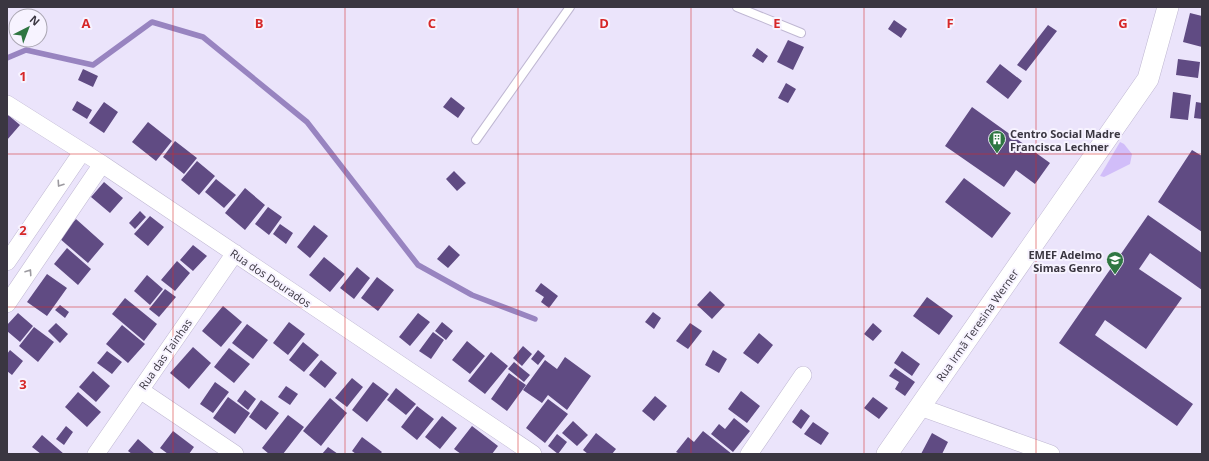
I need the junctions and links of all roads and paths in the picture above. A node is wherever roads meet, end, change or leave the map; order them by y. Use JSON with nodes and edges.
{"nodes":[{"id":1,"x":570,"y":7,"type":"edge"},
{"id":2,"x":737,"y":7,"type":"edge"},
{"id":3,"x":1168,"y":7,"type":"edge"},
{"id":4,"x":801,"y":33,"type":"dead end"},
{"id":5,"x":7,"y":104,"type":"edge"},
{"id":6,"x":476,"y":140,"type":"dead end"},
{"id":7,"x":82,"y":152,"type":"junction"},
{"id":8,"x":102,"y":164,"type":"junction"},
{"id":9,"x":235,"y":253,"type":"junction"},
{"id":10,"x":7,"y":262,"type":"edge"},
{"id":11,"x":7,"y":304,"type":"edge"},
{"id":12,"x":803,"y":375,"type":"dead end"},
{"id":13,"x":140,"y":390,"type":"junction"},
{"id":14,"x":920,"y":407,"type":"junction"},
{"id":15,"x":96,"y":454,"type":"edge"},
{"id":16,"x":235,"y":454,"type":"edge"},
{"id":17,"x":534,"y":454,"type":"edge"},
{"id":18,"x":750,"y":454,"type":"edge"},
{"id":19,"x":887,"y":454,"type":"edge"},
{"id":20,"x":1051,"y":454,"type":"edge"}],
"edges":[{"from":1,"to":6,"type":"lane"},
{"from":2,"to":4,"type":"lane"},
{"from":3,"to":14,"type":"street","name":"Rua Irmã Teresina Werner"},
{"from":5,"to":7,"type":"street","name":"Rua dos Dourados"},
{"from":7,"to":8,"type":"street","name":"Rua dos Dourados"},
{"from":7,"to":10,"type":"street","one_way":true},
{"from":8,"to":9,"type":"street","name":"Rua dos Dourados"},
{"from":11,"to":8,"type":"street","one_way":true},
{"from":9,"to":13,"type":"street","name":"Rua das Tainhas"},
{"from":9,"to":17,"type":"street","name":"Rua dos Dourados"},
{"from":12,"to":18,"type":"street"},
{"from":13,"to":15,"type":"street","name":"Rua das Tainhas"},
{"from":13,"to":16,"type":"street"},
{"from":14,"to":19,"type":"street","name":"Rua Irmã Teresina Werner"},
{"from":14,"to":20,"type":"street"}]}
